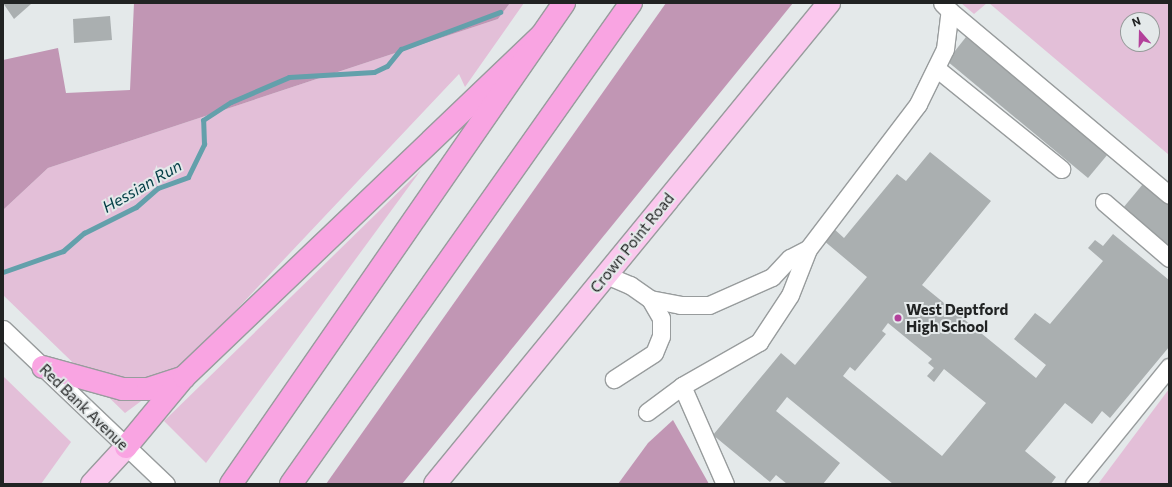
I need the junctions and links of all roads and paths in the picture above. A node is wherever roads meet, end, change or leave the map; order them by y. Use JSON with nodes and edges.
{"nodes":[{"id":1,"x":564,"y":3,"type":"edge"},
{"id":2,"x":631,"y":3,"type":"edge"},
{"id":3,"x":829,"y":3,"type":"edge"},
{"id":4,"x":946,"y":7,"type":"edge"},
{"id":5,"x":542,"y":35,"type":"junction"},
{"id":6,"x":936,"y":68,"type":"junction"},
{"id":7,"x":1061,"y":169,"type":"dead end"},
{"id":8,"x":1169,"y":195,"type":"edge"},
{"id":9,"x":1104,"y":202,"type":"dead end"},
{"id":10,"x":808,"y":249,"type":"junction"},
{"id":11,"x":1169,"y":258,"type":"edge"},
{"id":12,"x":606,"y":275,"type":"junction"},
{"id":13,"x":650,"y":299,"type":"junction"},
{"id":14,"x":3,"y":329,"type":"edge"},
{"id":15,"x":43,"y":367,"type":"junction"},
{"id":16,"x":1169,"y":367,"type":"edge"},
{"id":17,"x":184,"y":377,"type":"junction"},
{"id":18,"x":614,"y":379,"type":"dead end"},
{"id":19,"x":682,"y":386,"type":"junction"},
{"id":20,"x":647,"y":412,"type":"dead end"},
{"id":21,"x":126,"y":446,"type":"junction"},
{"id":22,"x":293,"y":481,"type":"edge"},
{"id":23,"x":92,"y":484,"type":"edge"},
{"id":24,"x":166,"y":484,"type":"edge"},
{"id":25,"x":231,"y":484,"type":"edge"},
{"id":26,"x":434,"y":484,"type":"edge"},
{"id":27,"x":725,"y":484,"type":"edge"},
{"id":28,"x":1074,"y":484,"type":"edge"}],
"edges":[{"from":1,"to":5,"type":"highway"},
{"from":2,"to":22,"type":"highway"},
{"from":3,"to":12,"type":"main road","name":"Crown Point Road"},
{"from":4,"to":6,"type":"street"},
{"from":4,"to":8,"type":"street"},
{"from":5,"to":17,"type":"highway"},
{"from":5,"to":25,"type":"highway"},
{"from":6,"to":7,"type":"street"},
{"from":6,"to":10,"type":"street"},
{"from":9,"to":11,"type":"street"},
{"from":10,"to":13,"type":"street"},
{"from":10,"to":19,"type":"street"},
{"from":12,"to":13,"type":"street"},
{"from":12,"to":26,"type":"main road","name":"Crown Point Road"},
{"from":13,"to":18,"type":"street"},
{"from":14,"to":15,"type":"street","name":"Red Bank Avenue"},
{"from":15,"to":17,"type":"highway"},
{"from":15,"to":21,"type":"street","name":"Red Bank Avenue"},
{"from":16,"to":28,"type":"street"},
{"from":17,"to":21,"type":"highway"},
{"from":19,"to":20,"type":"street"},
{"from":19,"to":27,"type":"street"},
{"from":21,"to":23,"type":"main road"},
{"from":21,"to":24,"type":"street","name":"Red Bank Avenue"}]}
